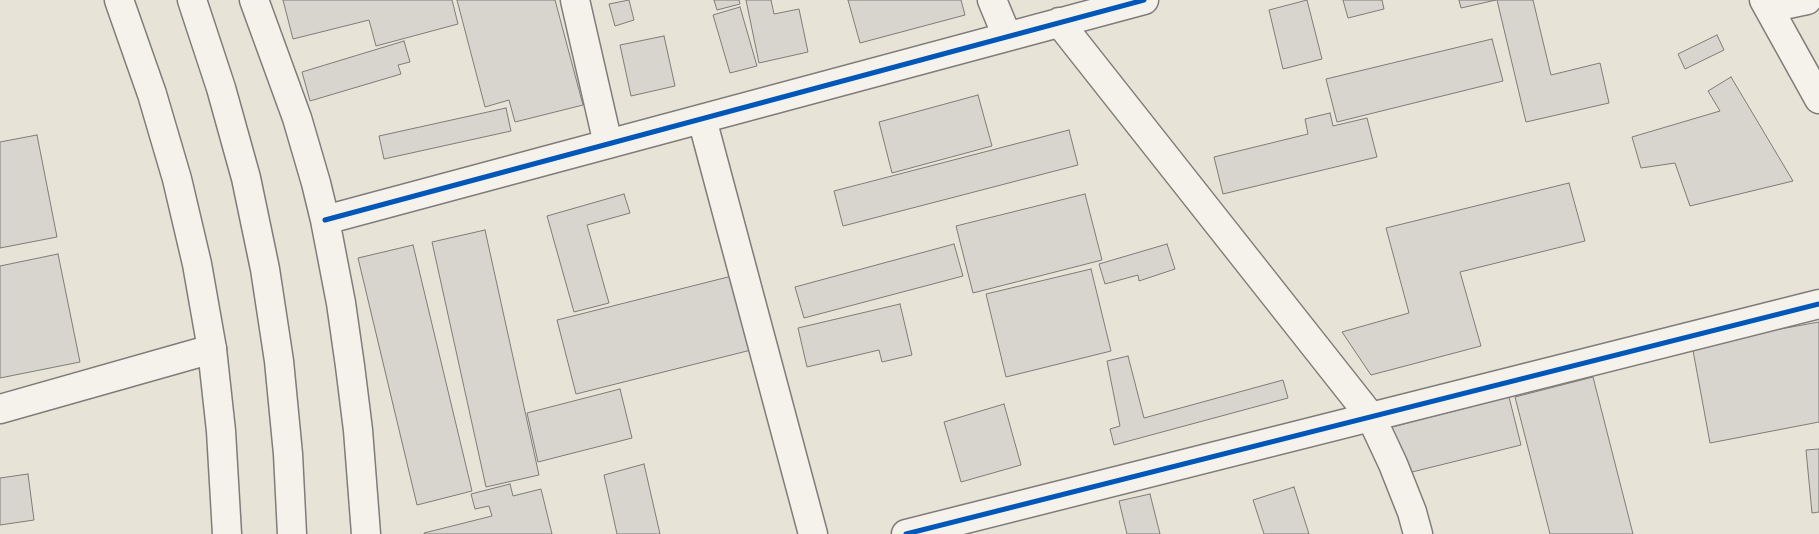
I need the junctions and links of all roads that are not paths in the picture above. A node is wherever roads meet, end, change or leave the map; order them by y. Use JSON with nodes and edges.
{"nodes":[{"id":1,"x":119,"y":0,"type":"edge"},
{"id":2,"x":192,"y":0,"type":"edge"},
{"id":3,"x":254,"y":0,"type":"edge"},
{"id":4,"x":576,"y":0,"type":"edge"},
{"id":5,"x":992,"y":0,"type":"edge"},
{"id":6,"x":1144,"y":0,"type":"edge"},
{"id":7,"x":1807,"y":0,"type":"edge"},
{"id":8,"x":1766,"y":4,"type":"edge"},
{"id":9,"x":1059,"y":22,"type":"junction"},
{"id":10,"x":1007,"y":36,"type":"junction"},
{"id":11,"x":1819,"y":99,"type":"edge"},
{"id":12,"x":702,"y":119,"type":"junction"},
{"id":13,"x":608,"y":144,"type":"junction"},
{"id":14,"x":325,"y":220,"type":"junction"},
{"id":15,"x":1819,"y":304,"type":"edge"},
{"id":16,"x":212,"y":350,"type":"junction"},
{"id":17,"x":0,"y":408,"type":"edge"},
{"id":18,"x":1371,"y":418,"type":"junction"},
{"id":19,"x":227,"y":534,"type":"edge"},
{"id":20,"x":292,"y":534,"type":"edge"},
{"id":21,"x":366,"y":534,"type":"edge"},
{"id":22,"x":813,"y":534,"type":"edge"},
{"id":23,"x":906,"y":534,"type":"edge"},
{"id":24,"x":1418,"y":534,"type":"edge"}],
"edges":[{"from":1,"to":16,"type":"street"},
{"from":2,"to":20,"type":"street"},
{"from":3,"to":14,"type":"street"},
{"from":4,"to":13,"type":"street"},
{"from":5,"to":10,"type":"street"},
{"from":6,"to":9,"type":"street"},
{"from":7,"to":8,"type":"street"},
{"from":8,"to":11,"type":"street"},
{"from":9,"to":10,"type":"street"},
{"from":9,"to":18,"type":"street"},
{"from":10,"to":12,"type":"street"},
{"from":12,"to":13,"type":"street"},
{"from":12,"to":22,"type":"street"},
{"from":13,"to":14,"type":"street"},
{"from":14,"to":21,"type":"street"},
{"from":15,"to":18,"type":"street"},
{"from":16,"to":17,"type":"street"},
{"from":16,"to":19,"type":"street"},
{"from":18,"to":23,"type":"street"},
{"from":18,"to":24,"type":"street"}]}
